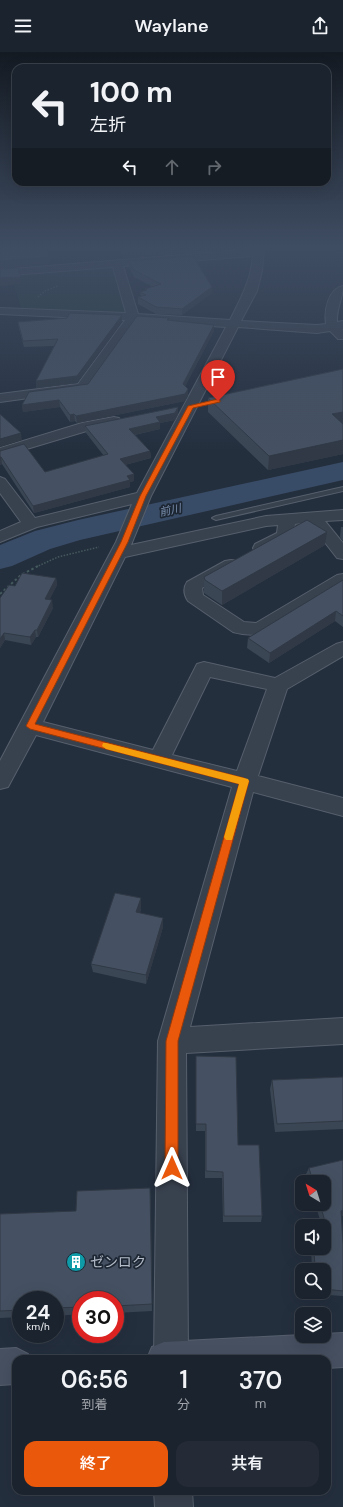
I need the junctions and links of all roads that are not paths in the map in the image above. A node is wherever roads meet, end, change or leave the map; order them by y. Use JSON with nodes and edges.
{"nodes":[{"id":1,"x":87,"y":315,"type":"edge"},
{"id":2,"x":238,"y":315,"type":"edge"},
{"id":3,"x":334,"y":315,"type":"edge"},
{"id":4,"x":134,"y":317,"type":"junction"},
{"id":5,"x":234,"y":323,"type":"junction"},
{"id":6,"x":337,"y":326,"type":"edge"},
{"id":7,"x":343,"y":337,"type":"edge"},
{"id":8,"x":0,"y":398,"type":"edge"},
{"id":9,"x":197,"y":405,"type":"junction"},
{"id":10,"x":171,"y":410,"type":"edge"},
{"id":11,"x":125,"y":419,"type":"edge"},
{"id":12,"x":0,"y":453,"type":"edge"},
{"id":13,"x":0,"y":482,"type":"edge"},
{"id":14,"x":343,"y":489,"type":"edge"},
{"id":15,"x":143,"y":496,"type":"junction"},
{"id":16,"x":343,"y":514,"type":"edge"},
{"id":17,"x":216,"y":518,"type":"dead end"},
{"id":18,"x":314,"y":518,"type":"junction"},
{"id":19,"x":287,"y":520,"type":"junction"},
{"id":20,"x":31,"y":524,"type":"junction"},
{"id":21,"x":0,"y":537,"type":"edge"},
{"id":22,"x":123,"y":545,"type":"junction"},
{"id":23,"x":343,"y":554,"type":"edge"},
{"id":24,"x":343,"y":579,"type":"edge"},
{"id":25,"x":343,"y":648,"type":"edge"},
{"id":26,"x":278,"y":685,"type":"junction"},
{"id":27,"x":30,"y":726,"type":"junction"},
{"id":28,"x":159,"y":760,"type":"junction"},
{"id":29,"x":0,"y":781,"type":"edge"},
{"id":30,"x":244,"y":781,"type":"junction"},
{"id":31,"x":343,"y":807,"type":"edge"},
{"id":32,"x":343,"y":1030,"type":"edge"},
{"id":33,"x":172,"y":1041,"type":"junction"},
{"id":34,"x":343,"y":1350,"type":"edge"},
{"id":35,"x":171,"y":1355,"type":"edge"},
{"id":36,"x":247,"y":1355,"type":"edge"},
{"id":37,"x":12,"y":1366,"type":"edge"},
{"id":38,"x":0,"y":1367,"type":"edge"},
{"id":39,"x":174,"y":1495,"type":"edge"},
{"id":40,"x":174,"y":1507,"type":"edge"}],
"edges":[{"from":1,"to":4,"type":"street"},
{"from":2,"to":5,"type":"street"},
{"from":3,"to":6,"type":"street"},
{"from":4,"to":5,"type":"street"},
{"from":4,"to":8,"type":"street"},
{"from":5,"to":6,"type":"street"},
{"from":5,"to":9,"type":"street"},
{"from":6,"to":7,"type":"street"},
{"from":9,"to":10,"type":"street"},
{"from":9,"to":15,"type":"street"},
{"from":11,"to":12,"type":"street"},
{"from":13,"to":20,"type":"street"},
{"from":14,"to":17,"type":"lane"},
{"from":15,"to":20,"type":"street"},
{"from":15,"to":22,"type":"street"},
{"from":16,"to":18,"type":"street"},
{"from":18,"to":19,"type":"street"},
{"from":18,"to":23,"type":"street"},
{"from":19,"to":22,"type":"street"},
{"from":19,"to":24,"type":"street"},
{"from":20,"to":21,"type":"street"},
{"from":22,"to":27,"type":"street"},
{"from":25,"to":26,"type":"street"},
{"from":26,"to":28,"type":"street"},
{"from":26,"to":30,"type":"street"},
{"from":27,"to":28,"type":"street"},
{"from":27,"to":29,"type":"street"},
{"from":28,"to":30,"type":"street"},
{"from":30,"to":31,"type":"street"},
{"from":30,"to":33,"type":"street"},
{"from":32,"to":33,"type":"street"},
{"from":33,"to":35,"type":"street"},
{"from":34,"to":36,"type":"street"},
{"from":37,"to":38,"type":"street"},
{"from":39,"to":40,"type":"street"}]}
